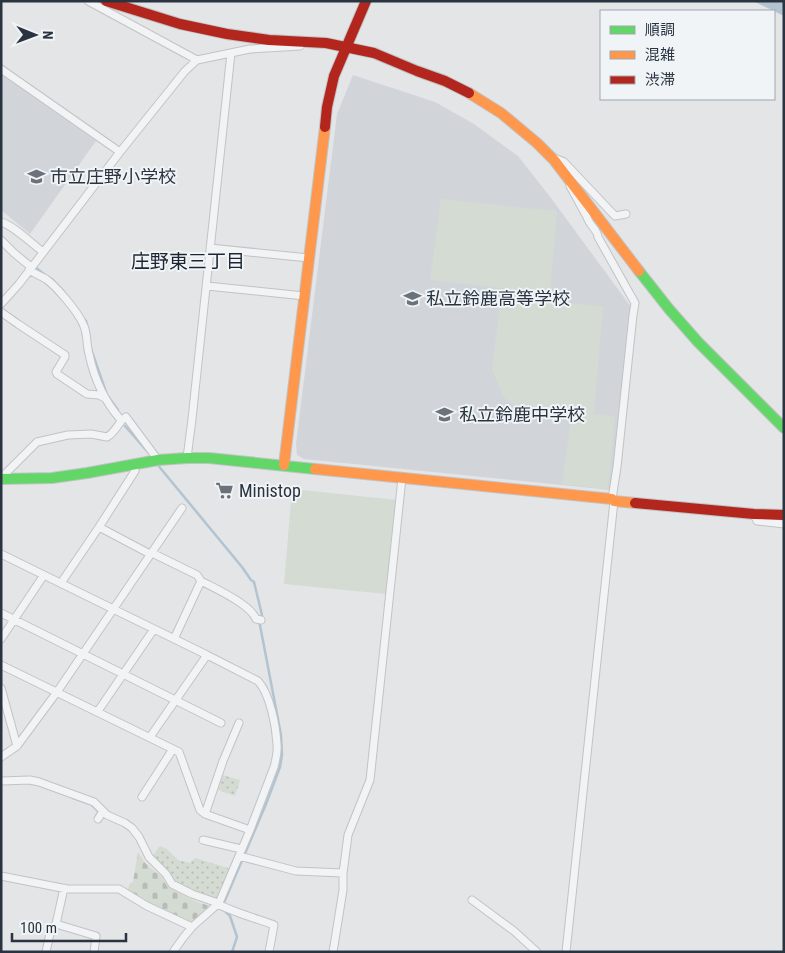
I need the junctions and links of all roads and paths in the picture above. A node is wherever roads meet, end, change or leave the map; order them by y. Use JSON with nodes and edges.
{"nodes":[{"id":1,"x":88,"y":1,"type":"edge"},
{"id":2,"x":106,"y":1,"type":"edge"},
{"id":3,"x":366,"y":1,"type":"edge"},
{"id":4,"x":326,"y":43,"type":"junction"},
{"id":5,"x":347,"y":46,"type":"junction"},
{"id":6,"x":231,"y":53,"type":"junction"},
{"id":7,"x":197,"y":60,"type":"junction"},
{"id":8,"x":1,"y":69,"type":"edge"},
{"id":9,"x":120,"y":152,"type":"junction"},
{"id":10,"x":550,"y":156,"type":"junction"},
{"id":11,"x":568,"y":177,"type":"junction"},
{"id":12,"x":626,"y":214,"type":"dead end"},
{"id":13,"x":1,"y":222,"type":"edge"},
{"id":14,"x":1,"y":240,"type":"edge"},
{"id":15,"x":210,"y":248,"type":"junction"},
{"id":16,"x":43,"y":252,"type":"junction"},
{"id":17,"x":308,"y":258,"type":"junction"},
{"id":18,"x":31,"y":267,"type":"junction"},
{"id":19,"x":207,"y":286,"type":"junction"},
{"id":20,"x":304,"y":296,"type":"junction"},
{"id":21,"x":1,"y":304,"type":"edge"},
{"id":22,"x":1,"y":312,"type":"edge"},
{"id":23,"x":105,"y":398,"type":"junction"},
{"id":24,"x":123,"y":418,"type":"junction"},
{"id":25,"x":784,"y":428,"type":"edge"},
{"id":26,"x":187,"y":458,"type":"junction"},
{"id":27,"x":158,"y":460,"type":"junction"},
{"id":28,"x":135,"y":464,"type":"junction"},
{"id":29,"x":284,"y":465,"type":"junction"},
{"id":30,"x":3,"y":475,"type":"edge"},
{"id":31,"x":402,"y":478,"type":"junction"},
{"id":32,"x":613,"y":500,"type":"junction"},
{"id":33,"x":182,"y":508,"type":"dead end"},
{"id":34,"x":754,"y":514,"type":"junction"},
{"id":35,"x":784,"y":515,"type":"edge"},
{"id":36,"x":784,"y":524,"type":"edge"},
{"id":37,"x":99,"y":527,"type":"junction"},
{"id":38,"x":1,"y":554,"type":"edge"},
{"id":39,"x":151,"y":554,"type":"junction"},
{"id":40,"x":44,"y":575,"type":"junction"},
{"id":41,"x":201,"y":581,"type":"junction"},
{"id":42,"x":61,"y":583,"type":"junction"},
{"id":43,"x":113,"y":610,"type":"junction"},
{"id":44,"x":1,"y":613,"type":"edge"},
{"id":45,"x":258,"y":619,"type":"dead end"},
{"id":46,"x":14,"y":620,"type":"junction"},
{"id":47,"x":154,"y":629,"type":"junction"},
{"id":48,"x":1,"y":639,"type":"edge"},
{"id":49,"x":174,"y":639,"type":"junction"},
{"id":50,"x":83,"y":655,"type":"junction"},
{"id":51,"x":207,"y":656,"type":"junction"},
{"id":52,"x":1,"y":665,"type":"edge"},
{"id":53,"x":124,"y":674,"type":"junction"},
{"id":54,"x":1,"y":688,"type":"edge"},
{"id":55,"x":57,"y":692,"type":"junction"},
{"id":56,"x":3,"y":700,"type":"edge"},
{"id":57,"x":176,"y":700,"type":"junction"},
{"id":58,"x":98,"y":712,"type":"junction"},
{"id":59,"x":221,"y":723,"type":"dead end"},
{"id":60,"x":239,"y":723,"type":"dead end"},
{"id":61,"x":150,"y":738,"type":"junction"},
{"id":62,"x":17,"y":746,"type":"junction"},
{"id":63,"x":173,"y":749,"type":"junction"},
{"id":64,"x":1,"y":757,"type":"edge"},
{"id":65,"x":1,"y":781,"type":"edge"},
{"id":66,"x":142,"y":797,"type":"dead end"},
{"id":67,"x":103,"y":811,"type":"junction"},
{"id":68,"x":205,"y":814,"type":"junction"},
{"id":69,"x":98,"y":819,"type":"dead end"},
{"id":70,"x":250,"y":830,"type":"junction"},
{"id":71,"x":203,"y":840,"type":"dead end"},
{"id":72,"x":242,"y":855,"type":"junction"},
{"id":73,"x":343,"y":873,"type":"junction"},
{"id":74,"x":1,"y":876,"type":"edge"},
{"id":75,"x":64,"y":888,"type":"junction"},
{"id":76,"x":472,"y":900,"type":"dead end"},
{"id":77,"x":221,"y":906,"type":"junction"},
{"id":78,"x":56,"y":924,"type":"junction"},
{"id":79,"x":192,"y":927,"type":"junction"},
{"id":80,"x":46,"y":952,"type":"edge"},
{"id":81,"x":94,"y":952,"type":"edge"},
{"id":82,"x":173,"y":952,"type":"edge"},
{"id":83,"x":269,"y":952,"type":"edge"},
{"id":84,"x":333,"y":952,"type":"edge"},
{"id":85,"x":537,"y":952,"type":"edge"},
{"id":86,"x":566,"y":952,"type":"edge"}],
"edges":[{"from":1,"to":7,"type":"street"},
{"from":2,"to":4,"type":"street"},
{"from":3,"to":5,"type":"street"},
{"from":4,"to":5,"type":"street"},
{"from":4,"to":6,"type":"street"},
{"from":5,"to":10,"type":"street"},
{"from":5,"to":17,"type":"street"},
{"from":6,"to":7,"type":"street"},
{"from":6,"to":15,"type":"street"},
{"from":7,"to":9,"type":"street"},
{"from":8,"to":9,"type":"street"},
{"from":9,"to":16,"type":"street"},
{"from":10,"to":11,"type":"street"},
{"from":10,"to":12,"type":"street"},
{"from":11,"to":25,"type":"street"},
{"from":11,"to":32,"type":"street"},
{"from":13,"to":16,"type":"street"},
{"from":14,"to":18,"type":"street"},
{"from":15,"to":17,"type":"street"},
{"from":15,"to":19,"type":"street"},
{"from":16,"to":18,"type":"street"},
{"from":17,"to":20,"type":"street"},
{"from":18,"to":21,"type":"street"},
{"from":18,"to":23,"type":"street"},
{"from":19,"to":20,"type":"street"},
{"from":19,"to":26,"type":"street"},
{"from":20,"to":29,"type":"street"},
{"from":22,"to":23,"type":"street"},
{"from":23,"to":24,"type":"street"},
{"from":24,"to":27,"type":"street"},
{"from":24,"to":30,"type":"street"},
{"from":26,"to":27,"type":"street"},
{"from":26,"to":29,"type":"street"},
{"from":27,"to":28,"type":"street"},
{"from":28,"to":30,"type":"street"},
{"from":28,"to":37,"type":"street"},
{"from":29,"to":31,"type":"street"},
{"from":31,"to":32,"type":"street"},
{"from":31,"to":73,"type":"street"},
{"from":32,"to":34,"type":"street"},
{"from":32,"to":86,"type":"street"},
{"from":33,"to":39,"type":"street"},
{"from":34,"to":35,"type":"street"},
{"from":34,"to":36,"type":"street"},
{"from":37,"to":39,"type":"street"},
{"from":37,"to":42,"type":"street"},
{"from":38,"to":40,"type":"street"},
{"from":39,"to":41,"type":"street"},
{"from":39,"to":43,"type":"street"},
{"from":40,"to":42,"type":"street"},
{"from":40,"to":46,"type":"street"},
{"from":41,"to":45,"type":"street"},
{"from":41,"to":49,"type":"street"},
{"from":42,"to":43,"type":"street"},
{"from":43,"to":47,"type":"street"},
{"from":43,"to":50,"type":"street"},
{"from":44,"to":46,"type":"street"},
{"from":46,"to":48,"type":"street"},
{"from":46,"to":50,"type":"street"},
{"from":47,"to":49,"type":"street"},
{"from":47,"to":53,"type":"street"},
{"from":49,"to":51,"type":"street"},
{"from":50,"to":53,"type":"street"},
{"from":50,"to":55,"type":"street"},
{"from":51,"to":57,"type":"street"},
{"from":51,"to":70,"type":"street"},
{"from":52,"to":55,"type":"street"},
{"from":53,"to":57,"type":"street"},
{"from":53,"to":58,"type":"street"},
{"from":54,"to":56,"type":"street"},
{"from":55,"to":58,"type":"street"},
{"from":55,"to":62,"type":"street"},
{"from":56,"to":62,"type":"street"},
{"from":57,"to":59,"type":"street"},
{"from":57,"to":61,"type":"street"},
{"from":58,"to":61,"type":"street"},
{"from":60,"to":68,"type":"street"},
{"from":61,"to":63,"type":"street"},
{"from":62,"to":64,"type":"street"},
{"from":63,"to":66,"type":"street"},
{"from":63,"to":68,"type":"street"},
{"from":65,"to":67,"type":"street"},
{"from":67,"to":69,"type":"street"},
{"from":67,"to":77,"type":"street"},
{"from":68,"to":70,"type":"street"},
{"from":70,"to":72,"type":"street"},
{"from":71,"to":72,"type":"street"},
{"from":72,"to":73,"type":"street"},
{"from":72,"to":77,"type":"street"},
{"from":73,"to":84,"type":"street"},
{"from":74,"to":75,"type":"street"},
{"from":75,"to":78,"type":"street"},
{"from":75,"to":79,"type":"street"},
{"from":76,"to":85,"type":"street"},
{"from":77,"to":79,"type":"street"},
{"from":77,"to":83,"type":"street"},
{"from":78,"to":80,"type":"street"},
{"from":78,"to":81,"type":"street"},
{"from":79,"to":82,"type":"street"}]}
